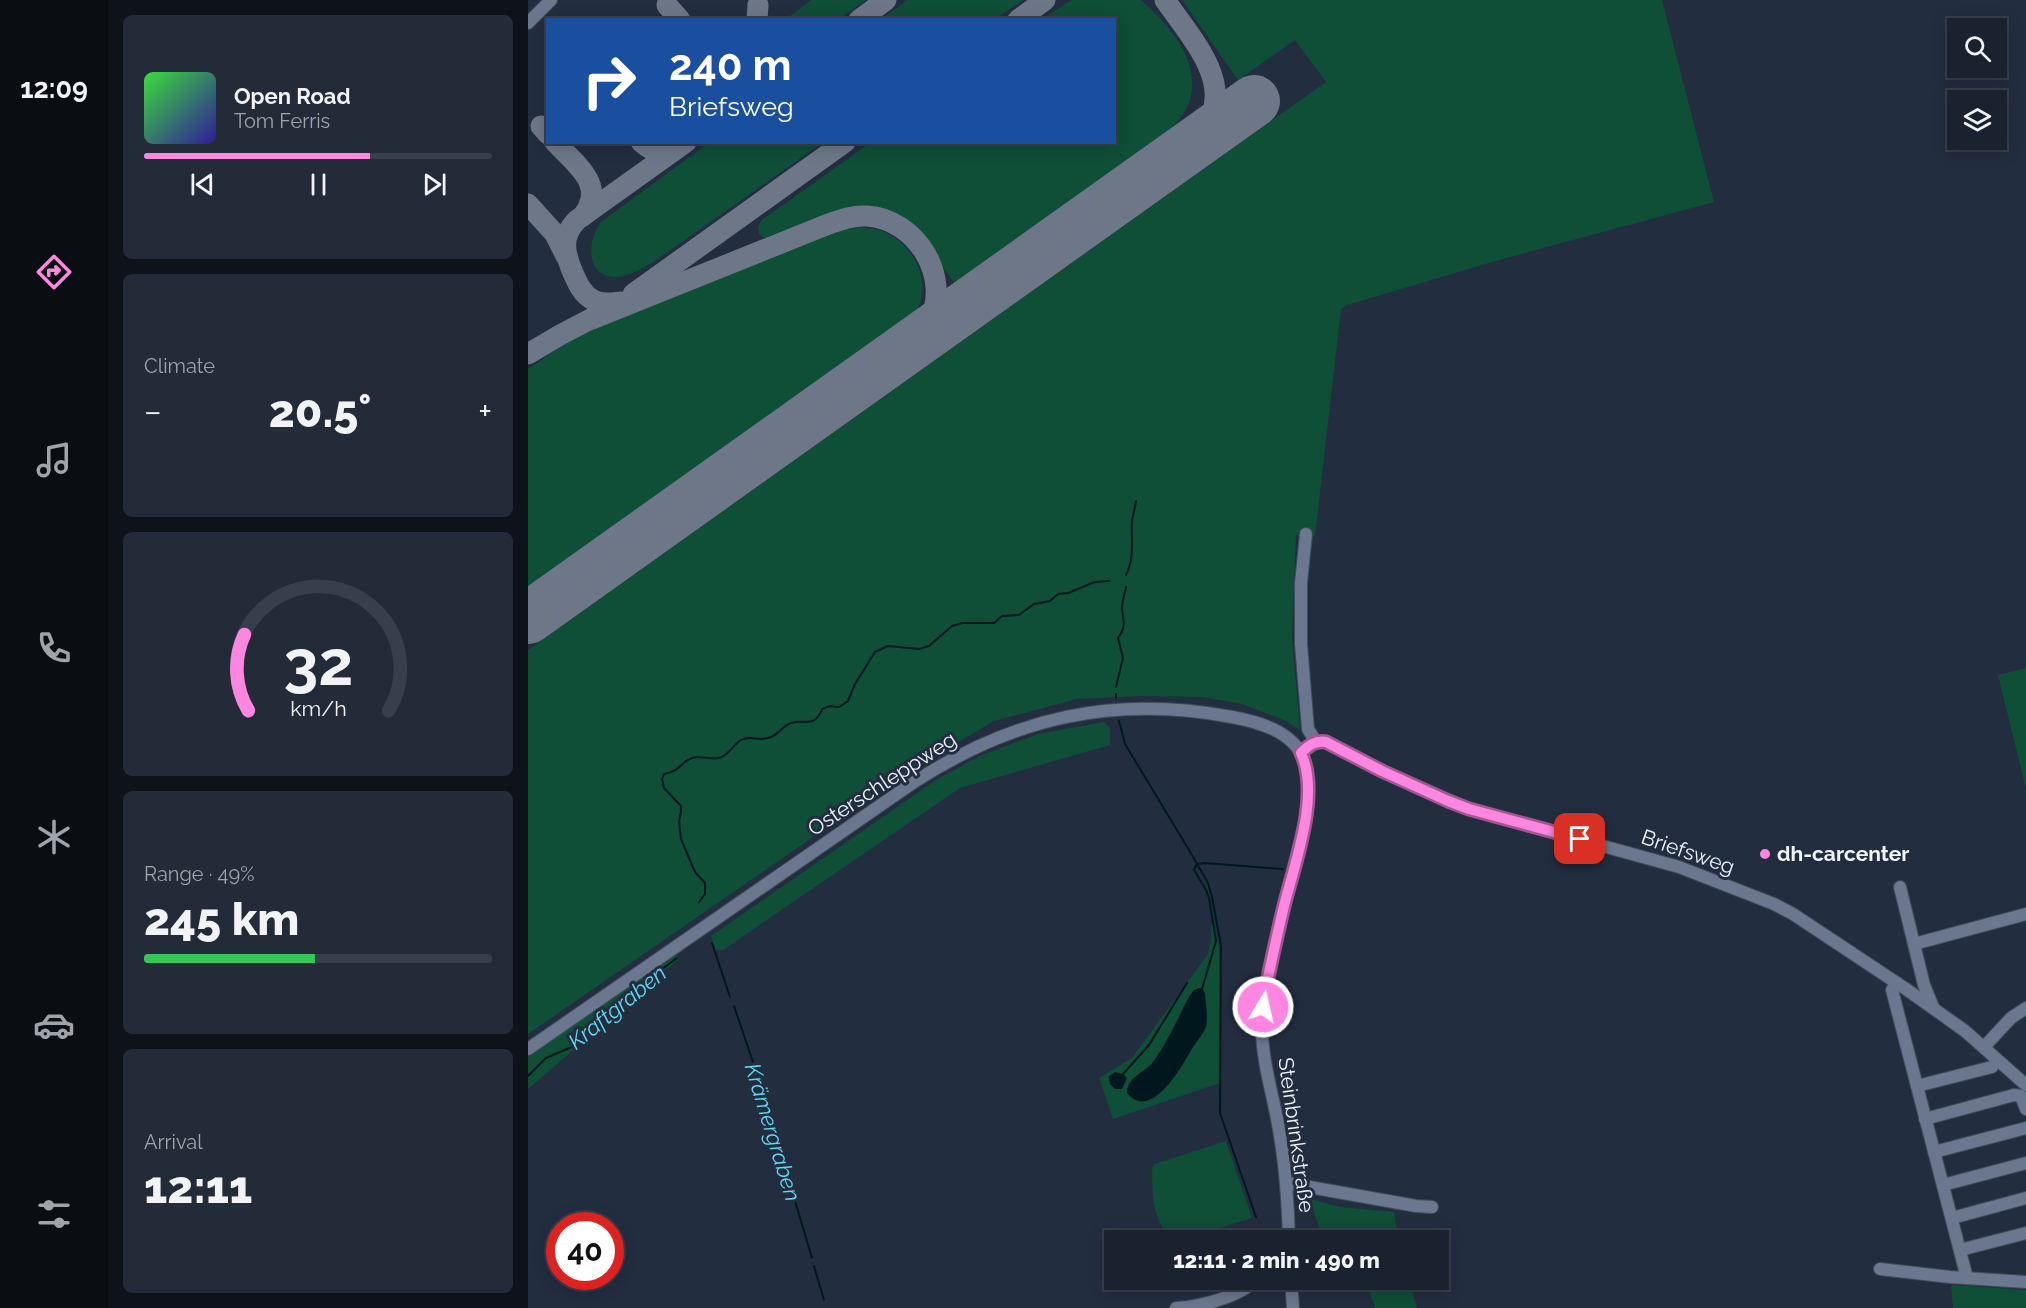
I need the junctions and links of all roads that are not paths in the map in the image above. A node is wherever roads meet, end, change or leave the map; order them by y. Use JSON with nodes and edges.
{"nodes":[{"id":1,"x":551,"y":0,"type":"edge"},
{"id":2,"x":528,"y":23,"type":"edge"},
{"id":3,"x":1306,"y":534,"type":"dead end"},
{"id":4,"x":1316,"y":742,"type":"junction"},
{"id":5,"x":1301,"y":753,"type":"junction"},
{"id":6,"x":1900,"y":887,"type":"dead end"},
{"id":7,"x":2026,"y":914,"type":"edge"},
{"id":8,"x":1914,"y":944,"type":"junction"},
{"id":9,"x":1920,"y":973,"type":"junction"},
{"id":10,"x":1902,"y":986,"type":"junction"},
{"id":11,"x":1933,"y":1008,"type":"junction"},
{"id":12,"x":2026,"y":1008,"type":"edge"},
{"id":13,"x":1984,"y":1047,"type":"junction"},
{"id":14,"x":528,"y":1049,"type":"edge"},
{"id":15,"x":1992,"y":1067,"type":"dead end"},
{"id":16,"x":2026,"y":1085,"type":"edge"},
{"id":17,"x":1917,"y":1086,"type":"junction"},
{"id":18,"x":2026,"y":1109,"type":"edge"},
{"id":19,"x":1925,"y":1119,"type":"junction"},
{"id":20,"x":2026,"y":1128,"type":"edge"},
{"id":21,"x":1934,"y":1152,"type":"junction"},
{"id":22,"x":2026,"y":1163,"type":"edge"},
{"id":23,"x":1287,"y":1184,"type":"junction"},
{"id":24,"x":1943,"y":1185,"type":"junction"},
{"id":25,"x":2026,"y":1198,"type":"edge"},
{"id":26,"x":1432,"y":1207,"type":"dead end"},
{"id":27,"x":1952,"y":1218,"type":"junction"},
{"id":28,"x":1289,"y":1230,"type":"edge"},
{"id":29,"x":2026,"y":1233,"type":"edge"},
{"id":30,"x":1960,"y":1250,"type":"junction"},
{"id":31,"x":1880,"y":1269,"type":"dead end"},
{"id":32,"x":1966,"y":1278,"type":"junction"},
{"id":33,"x":2026,"y":1282,"type":"edge"},
{"id":34,"x":1240,"y":1290,"type":"edge"},
{"id":35,"x":1292,"y":1290,"type":"edge"},
{"id":36,"x":1176,"y":1308,"type":"edge"},
{"id":37,"x":1187,"y":1308,"type":"edge"},
{"id":38,"x":1293,"y":1308,"type":"edge"}],
"edges":[{"from":1,"to":2,"type":"street"},
{"from":3,"to":4,"type":"street"},
{"from":4,"to":5,"type":"street"},
{"from":4,"to":10,"type":"street","name":"Briefsweg"},
{"from":5,"to":14,"type":"street","name":"Osterschleppweg"},
{"from":5,"to":23,"type":"street","name":"Steinbrinkstraße"},
{"from":6,"to":8,"type":"street"},
{"from":7,"to":8,"type":"street"},
{"from":8,"to":9,"type":"street"},
{"from":9,"to":10,"type":"street"},
{"from":9,"to":11,"type":"street"},
{"from":10,"to":11,"type":"street","name":"Briefsweg"},
{"from":10,"to":17,"type":"street"},
{"from":11,"to":13,"type":"street","name":"Briefsweg"},
{"from":12,"to":13,"type":"street"},
{"from":13,"to":16,"type":"street","name":"Briefsweg"},
{"from":15,"to":17,"type":"street"},
{"from":17,"to":19,"type":"street"},
{"from":18,"to":19,"type":"street"},
{"from":19,"to":21,"type":"street"},
{"from":20,"to":21,"type":"street"},
{"from":21,"to":24,"type":"street"},
{"from":22,"to":24,"type":"street"},
{"from":23,"to":26,"type":"street"},
{"from":23,"to":28,"type":"street","name":"Steinbrinkstraße"},
{"from":24,"to":27,"type":"street"},
{"from":25,"to":27,"type":"street"},
{"from":27,"to":30,"type":"street"},
{"from":29,"to":30,"type":"street"},
{"from":30,"to":32,"type":"street"},
{"from":31,"to":32,"type":"street"},
{"from":32,"to":33,"type":"street"},
{"from":34,"to":37,"type":"street"},
{"from":35,"to":38,"type":"street"},
{"from":36,"to":37,"type":"street"}]}
